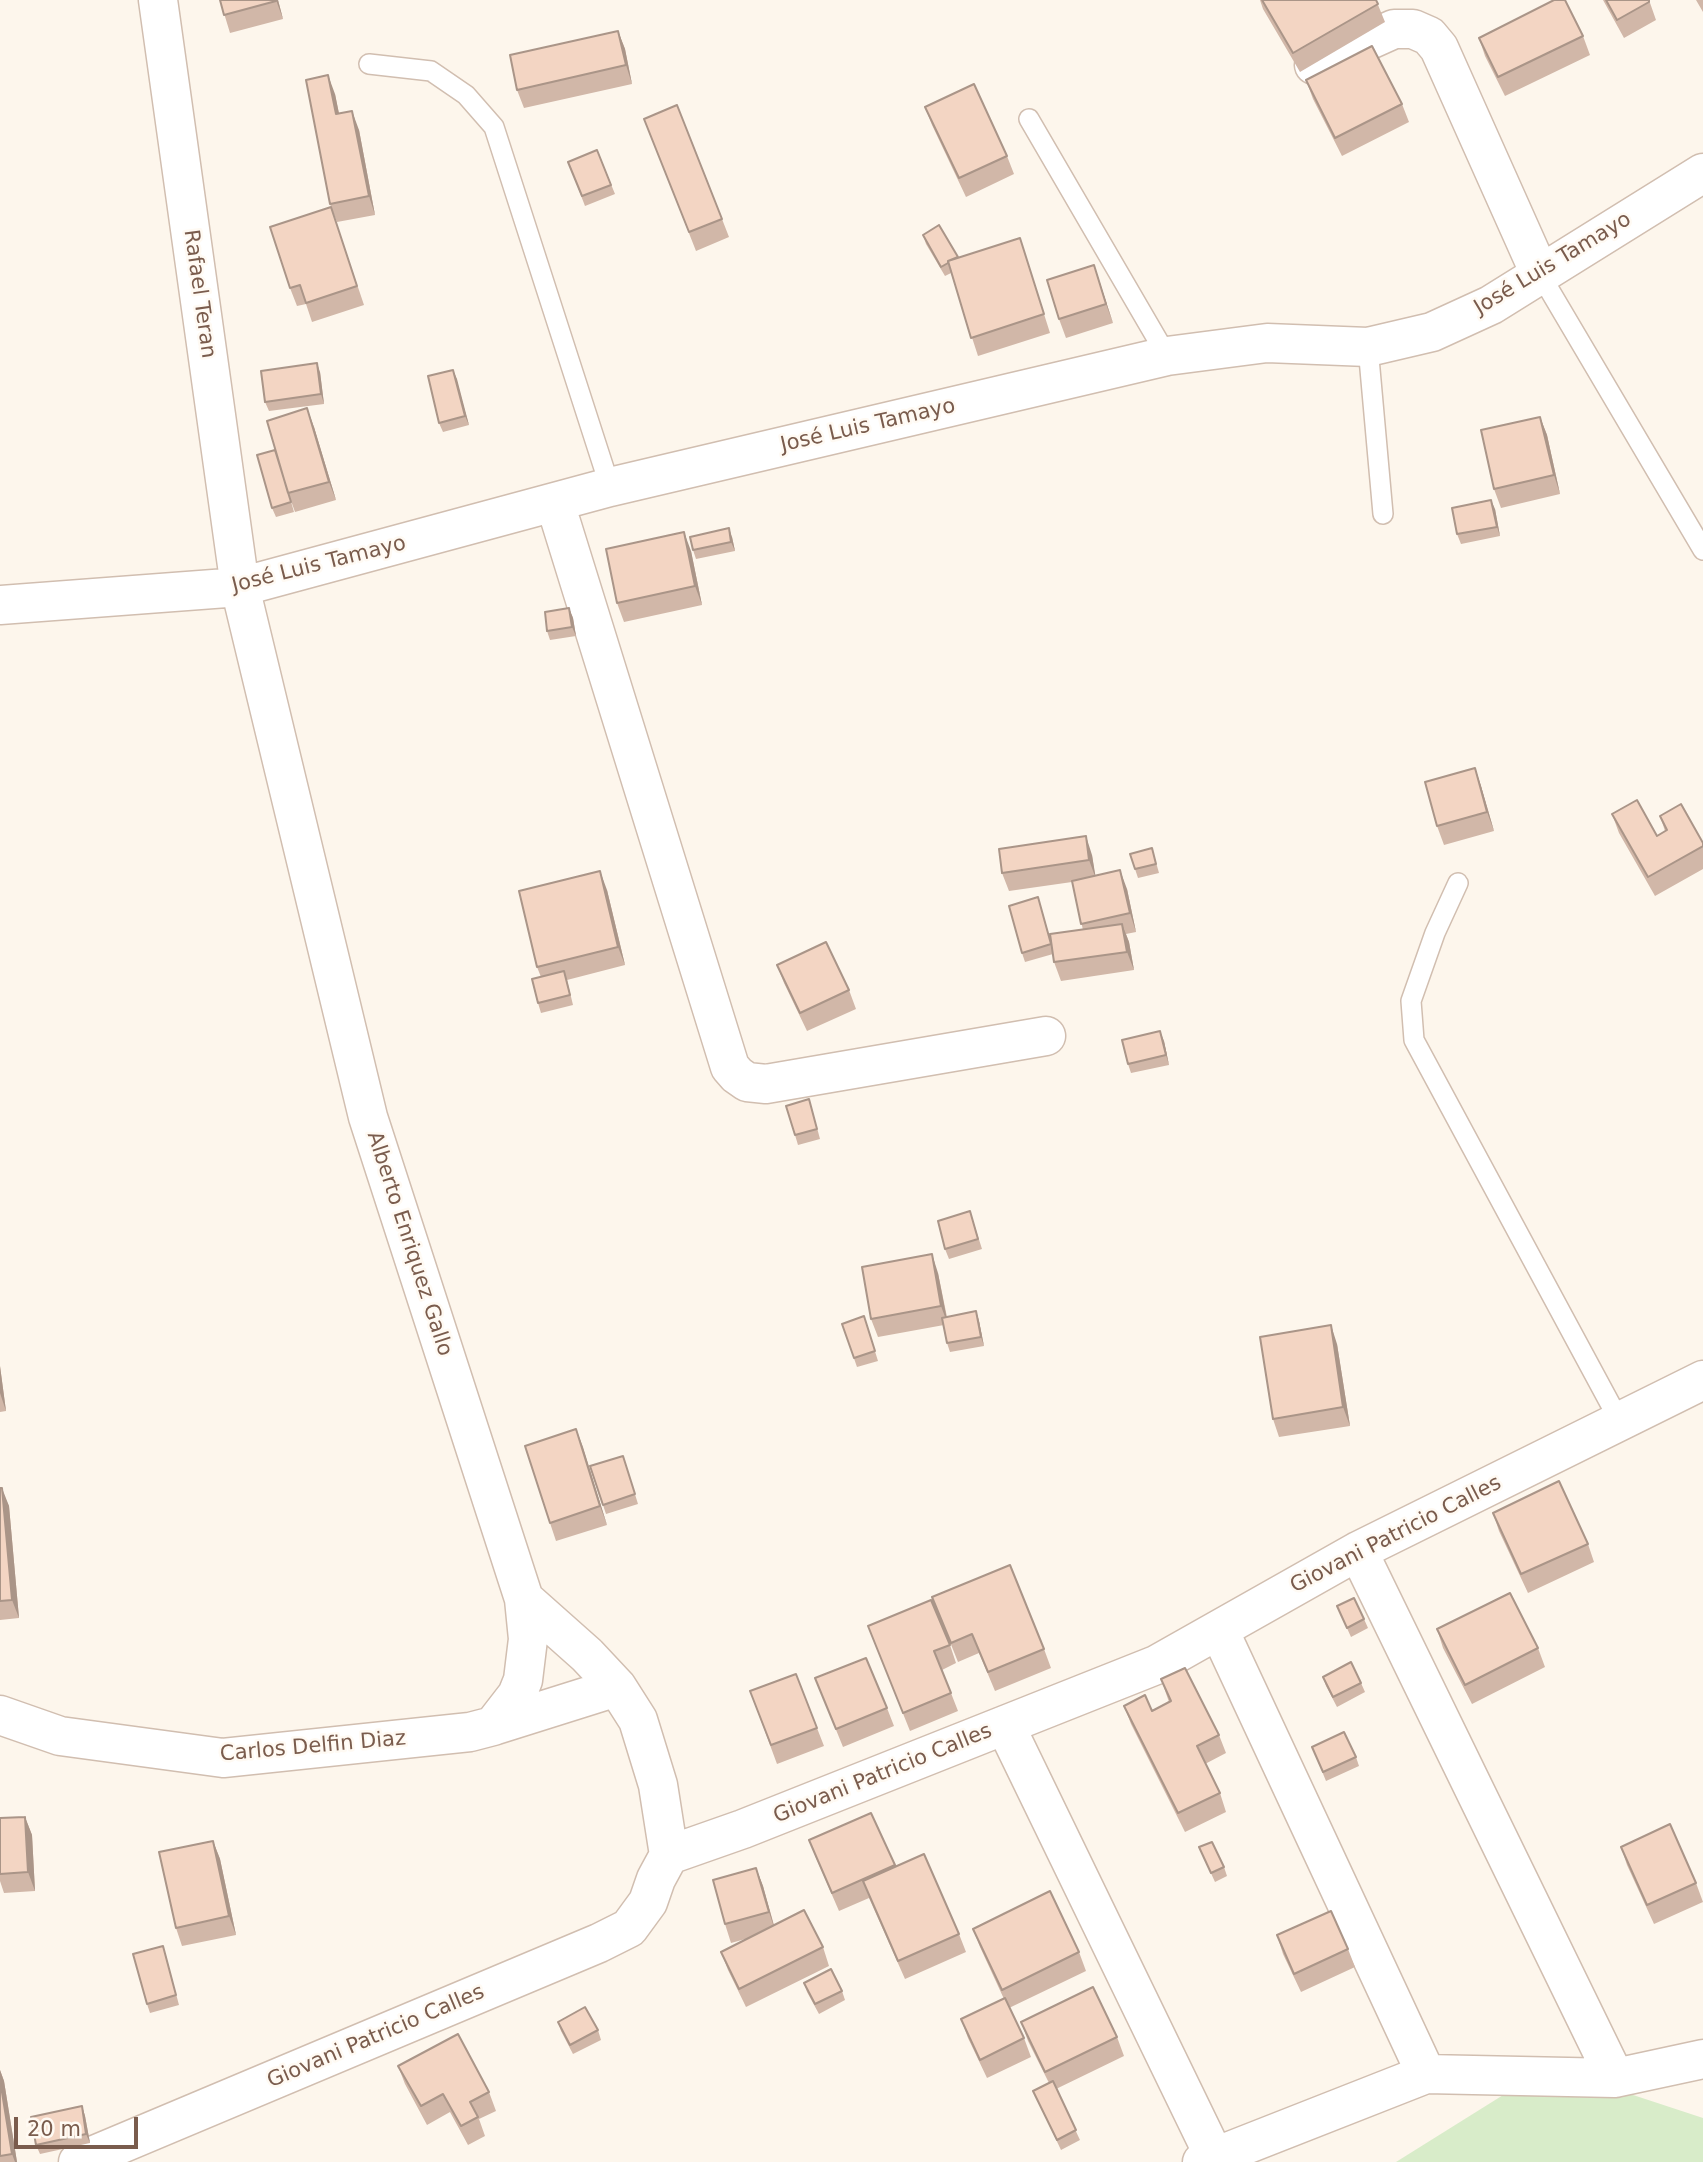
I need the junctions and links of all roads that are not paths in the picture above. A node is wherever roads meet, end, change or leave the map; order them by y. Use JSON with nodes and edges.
{"nodes":[{"id":1,"x":158,"y":0,"type":"edge"},
{"id":2,"x":369,"y":64,"type":"dead end"},
{"id":3,"x":1314,"y":65,"type":"dead end"},
{"id":4,"x":1029,"y":119,"type":"dead end"},
{"id":5,"x":1703,"y":173,"type":"edge"},
{"id":6,"x":1540,"y":274,"type":"junction"},
{"id":7,"x":1368,"y":347,"type":"junction"},
{"id":8,"x":1167,"y":356,"type":"junction"},
{"id":9,"x":610,"y":487,"type":"junction"},
{"id":10,"x":555,"y":503,"type":"junction"},
{"id":11,"x":1383,"y":514,"type":"dead end"},
{"id":12,"x":1703,"y":550,"type":"edge"},
{"id":13,"x":240,"y":587,"type":"junction"},
{"id":14,"x":0,"y":605,"type":"edge"},
{"id":15,"x":1458,"y":883,"type":"dead end"},
{"id":16,"x":1046,"y":1036,"type":"dead end"},
{"id":17,"x":1703,"y":1380,"type":"edge"},
{"id":18,"x":1620,"y":1422,"type":"junction"},
{"id":19,"x":1358,"y":1551,"type":"junction"},
{"id":20,"x":524,"y":1599,"type":"junction"},
{"id":21,"x":1219,"y":1630,"type":"junction"},
{"id":22,"x":617,"y":1687,"type":"junction"},
{"id":23,"x":0,"y":1714,"type":"edge"},
{"id":24,"x":1005,"y":1725,"type":"junction"},
{"id":25,"x":493,"y":1726,"type":"junction"},
{"id":26,"x":669,"y":1855,"type":"junction"},
{"id":27,"x":1703,"y":2059,"type":"edge"},
{"id":28,"x":1426,"y":2074,"type":"junction"},
{"id":29,"x":1615,"y":2078,"type":"junction"},
{"id":30,"x":1208,"y":2159,"type":"edge"},
{"id":31,"x":78,"y":2162,"type":"edge"}],
"edges":[{"from":1,"to":13,"type":"street","name":"Rafael Teran"},
{"from":2,"to":9,"type":"lane"},
{"from":3,"to":6,"type":"street"},
{"from":4,"to":8,"type":"lane"},
{"from":5,"to":6,"type":"street","name":"José Luis Tamayo"},
{"from":6,"to":7,"type":"street","name":"José Luis Tamayo"},
{"from":6,"to":12,"type":"lane"},
{"from":7,"to":8,"type":"street","name":"José Luis Tamayo"},
{"from":7,"to":11,"type":"lane"},
{"from":8,"to":9,"type":"street","name":"José Luis Tamayo"},
{"from":9,"to":10,"type":"street","name":"José Luis Tamayo"},
{"from":10,"to":13,"type":"street","name":"José Luis Tamayo"},
{"from":10,"to":16,"type":"street"},
{"from":13,"to":14,"type":"street","name":"José Luis Tamayo"},
{"from":13,"to":20,"type":"street","name":"Alberto Enriquez Gallo"},
{"from":15,"to":18,"type":"lane"},
{"from":17,"to":18,"type":"street","name":"Giovani Patricio Calles"},
{"from":18,"to":19,"type":"street","name":"Giovani Patricio Calles"},
{"from":19,"to":21,"type":"street","name":"Giovani Patricio Calles"},
{"from":19,"to":29,"type":"street"},
{"from":20,"to":22,"type":"street"},
{"from":20,"to":25,"type":"street"},
{"from":21,"to":24,"type":"street","name":"Giovani Patricio Calles"},
{"from":21,"to":28,"type":"street"},
{"from":22,"to":25,"type":"street","name":"Carlos Delfin Diaz"},
{"from":22,"to":26,"type":"street"},
{"from":23,"to":25,"type":"street","name":"Carlos Delfin Diaz"},
{"from":24,"to":26,"type":"street","name":"Giovani Patricio Calles"},
{"from":24,"to":30,"type":"street"},
{"from":26,"to":31,"type":"street","name":"Giovani Patricio Calles"},
{"from":27,"to":29,"type":"street"},
{"from":28,"to":29,"type":"street"},
{"from":28,"to":30,"type":"street"}]}
